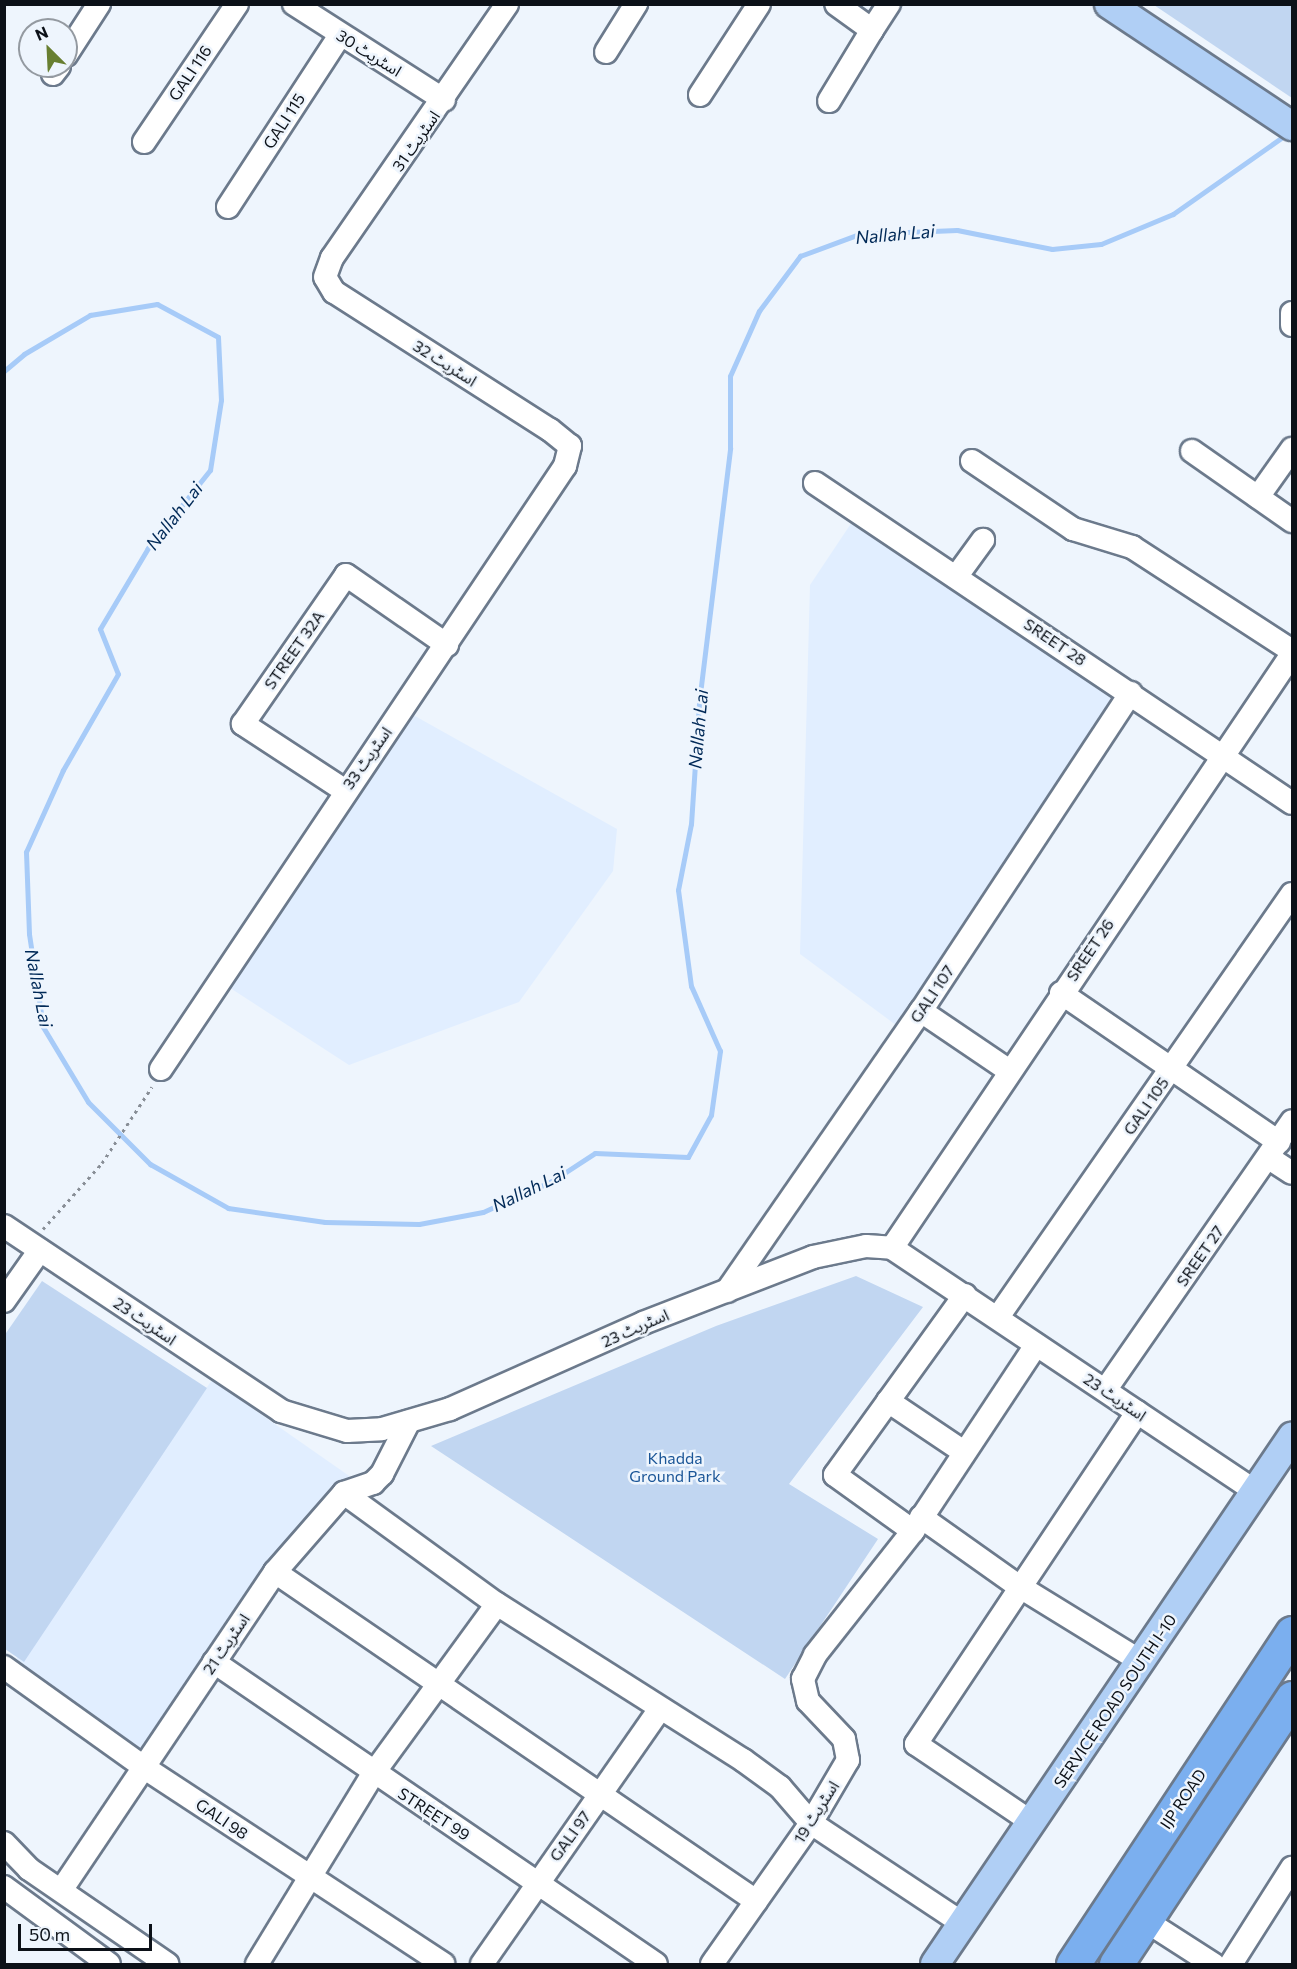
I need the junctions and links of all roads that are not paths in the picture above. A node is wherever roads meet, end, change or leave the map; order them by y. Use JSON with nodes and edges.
{"nodes":[{"id":1,"x":99,"y":4,"type":"edge"},
{"id":2,"x":237,"y":4,"type":"edge"},
{"id":3,"x":294,"y":4,"type":"edge"},
{"id":4,"x":507,"y":4,"type":"edge"},
{"id":5,"x":636,"y":4,"type":"edge"},
{"id":6,"x":759,"y":4,"type":"edge"},
{"id":7,"x":836,"y":4,"type":"edge"},
{"id":8,"x":889,"y":4,"type":"edge"},
{"id":9,"x":1109,"y":4,"type":"edge"},
{"id":10,"x":872,"y":30,"type":"junction"},
{"id":11,"x":340,"y":35,"type":"junction"},
{"id":12,"x":78,"y":36,"type":"edge"},
{"id":13,"x":606,"y":51,"type":"dead end"},
{"id":14,"x":700,"y":95,"type":"dead end"},
{"id":15,"x":444,"y":100,"type":"junction"},
{"id":16,"x":829,"y":101,"type":"dead end"},
{"id":17,"x":1293,"y":126,"type":"edge"},
{"id":18,"x":144,"y":142,"type":"dead end"},
{"id":19,"x":228,"y":207,"type":"dead end"},
{"id":20,"x":325,"y":277,"type":"joint"},
{"id":21,"x":1293,"y":313,"type":"edge"},
{"id":22,"x":1293,"y":325,"type":"edge"},
{"id":23,"x":570,"y":446,"type":"joint"},
{"id":24,"x":1293,"y":449,"type":"edge"},
{"id":25,"x":1192,"y":451,"type":"dead end"},
{"id":26,"x":972,"y":461,"type":"dead end"},
{"id":27,"x":815,"y":483,"type":"dead end"},
{"id":28,"x":1258,"y":497,"type":"junction"},
{"id":29,"x":1293,"y":521,"type":"edge"},
{"id":30,"x":983,"y":540,"type":"dead end"},
{"id":31,"x":956,"y":577,"type":"junction"},
{"id":32,"x":447,"y":645,"type":"junction"},
{"id":33,"x":1293,"y":652,"type":"edge"},
{"id":34,"x":1131,"y":693,"type":"junction"},
{"id":35,"x":1222,"y":755,"type":"junction"},
{"id":36,"x":344,"y":790,"type":"junction"},
{"id":37,"x":1293,"y":803,"type":"edge"},
{"id":38,"x":1293,"y":894,"type":"edge"},
{"id":39,"x":1061,"y":993,"type":"junction"},
{"id":40,"x":921,"y":1011,"type":"junction"},
{"id":41,"x":1173,"y":1068,"type":"junction"},
{"id":42,"x":161,"y":1069,"type":"dead end"},
{"id":43,"x":1008,"y":1070,"type":"junction"},
{"id":44,"x":1293,"y":1121,"type":"edge"},
{"id":45,"x":1274,"y":1150,"type":"junction"},
{"id":46,"x":1293,"y":1173,"type":"edge"},
{"id":47,"x":4,"y":1226,"type":"edge"},
{"id":48,"x":35,"y":1247,"type":"junction"},
{"id":49,"x":892,"y":1248,"type":"junction"},
{"id":50,"x":727,"y":1290,"type":"junction"},
{"id":51,"x":965,"y":1295,"type":"junction"},
{"id":52,"x":4,"y":1301,"type":"edge"},
{"id":53,"x":998,"y":1317,"type":"junction"},
{"id":54,"x":1036,"y":1345,"type":"junction"},
{"id":55,"x":1106,"y":1389,"type":"junction"},
{"id":56,"x":888,"y":1401,"type":"junction"},
{"id":57,"x":1137,"y":1412,"type":"junction"},
{"id":58,"x":409,"y":1421,"type":"junction"},
{"id":59,"x":1293,"y":1437,"type":"edge"},
{"id":60,"x":964,"y":1452,"type":"junction"},
{"id":61,"x":1255,"y":1491,"type":"junction"},
{"id":62,"x":344,"y":1492,"type":"junction"},
{"id":63,"x":917,"y":1524,"type":"junction"},
{"id":64,"x":274,"y":1572,"type":"junction"},
{"id":65,"x":1020,"y":1587,"type":"junction"},
{"id":66,"x":497,"y":1604,"type":"junction"},
{"id":67,"x":1293,"y":1633,"type":"edge"},
{"id":68,"x":214,"y":1662,"type":"junction"},
{"id":69,"x":1142,"y":1662,"type":"junction"},
{"id":70,"x":4,"y":1667,"type":"edge"},
{"id":71,"x":437,"y":1687,"type":"junction"},
{"id":72,"x":1293,"y":1698,"type":"edge"},
{"id":73,"x":660,"y":1709,"type":"junction"},
{"id":74,"x":145,"y":1768,"type":"junction"},
{"id":75,"x":373,"y":1774,"type":"junction"},
{"id":76,"x":600,"y":1794,"type":"junction"},
{"id":77,"x":811,"y":1823,"type":"junction"},
{"id":78,"x":1033,"y":1823,"type":"junction"},
{"id":79,"x":4,"y":1843,"type":"edge"},
{"id":80,"x":1293,"y":1868,"type":"edge"},
{"id":81,"x":310,"y":1877,"type":"junction"},
{"id":82,"x":537,"y":1881,"type":"junction"},
{"id":83,"x":4,"y":1887,"type":"edge"},
{"id":84,"x":62,"y":1889,"type":"junction"},
{"id":85,"x":756,"y":1901,"type":"junction"},
{"id":86,"x":1146,"y":1921,"type":"junction"},
{"id":87,"x":962,"y":1923,"type":"junction"},
{"id":88,"x":136,"y":1956,"type":"edge"},
{"id":89,"x":109,"y":1965,"type":"edge"},
{"id":90,"x":167,"y":1965,"type":"edge"},
{"id":91,"x":257,"y":1965,"type":"edge"},
{"id":92,"x":443,"y":1965,"type":"edge"},
{"id":93,"x":482,"y":1965,"type":"edge"},
{"id":94,"x":656,"y":1965,"type":"edge"},
{"id":95,"x":712,"y":1965,"type":"edge"},
{"id":96,"x":935,"y":1965,"type":"edge"},
{"id":97,"x":1073,"y":1965,"type":"edge"},
{"id":98,"x":1116,"y":1965,"type":"edge"},
{"id":99,"x":1213,"y":1965,"type":"edge"},
{"id":100,"x":1231,"y":1965,"type":"edge"}],
"edges":[{"from":1,"to":12,"type":"street"},
{"from":2,"to":18,"type":"street","name":"GALI 116"},
{"from":3,"to":11,"type":"street","name":"اسٹریٹ 30"},
{"from":4,"to":15,"type":"street","name":"اسٹریٹ 31"},
{"from":5,"to":13,"type":"street"},
{"from":6,"to":14,"type":"street"},
{"from":7,"to":10,"type":"street"},
{"from":8,"to":10,"type":"street"},
{"from":9,"to":17,"type":"main road"},
{"from":10,"to":16,"type":"street"},
{"from":11,"to":15,"type":"street","name":"اسٹریٹ 30"},
{"from":11,"to":19,"type":"street","name":"GALI 115"},
{"from":15,"to":20,"type":"street","name":"اسٹریٹ 31"},
{"from":20,"to":23,"type":"street","name":"اسٹریٹ 32"},
{"from":21,"to":22,"type":"street"},
{"from":23,"to":32,"type":"street","name":"اسٹریٹ 33"},
{"from":24,"to":28,"type":"street"},
{"from":25,"to":28,"type":"street"},
{"from":26,"to":33,"type":"street"},
{"from":27,"to":31,"type":"street","name":"SREET 28"},
{"from":28,"to":29,"type":"street"},
{"from":30,"to":31,"type":"street"},
{"from":31,"to":34,"type":"street","name":"SREET 28"},
{"from":32,"to":36,"type":"street","name":"اسٹریٹ 33"},
{"from":32,"to":36,"type":"street","name":"STREET 32A"},
{"from":33,"to":35,"type":"street","name":"SREET 26"},
{"from":34,"to":35,"type":"street","name":"SREET 28"},
{"from":34,"to":40,"type":"street","name":"GALI 107"},
{"from":35,"to":37,"type":"street","name":"SREET 28"},
{"from":35,"to":39,"type":"street","name":"SREET 26"},
{"from":36,"to":42,"type":"street","name":"اسٹریٹ 33"},
{"from":38,"to":41,"type":"street","name":"GALI 105"},
{"from":39,"to":41,"type":"street"},
{"from":39,"to":43,"type":"street","name":"SREET 26"},
{"from":40,"to":43,"type":"street"},
{"from":40,"to":50,"type":"street","name":"GALI 107"},
{"from":41,"to":45,"type":"street"},
{"from":41,"to":53,"type":"street","name":"GALI 105"},
{"from":43,"to":49,"type":"street","name":"SREET 26"},
{"from":44,"to":45,"type":"street","name":"SREET 27"},
{"from":45,"to":46,"type":"street"},
{"from":45,"to":55,"type":"street","name":"SREET 27"},
{"from":47,"to":48,"type":"street","name":"اسٹریٹ 23"},
{"from":48,"to":52,"type":"street"},
{"from":48,"to":58,"type":"street","name":"اسٹریٹ 23"},
{"from":49,"to":50,"type":"street","name":"اسٹریٹ 23"},
{"from":49,"to":51,"type":"street","name":"اسٹریٹ 23"},
{"from":50,"to":58,"type":"street","name":"اسٹریٹ 23"},
{"from":51,"to":53,"type":"street","name":"اسٹریٹ 23"},
{"from":51,"to":56,"type":"street"},
{"from":53,"to":54,"type":"street","name":"اسٹریٹ 23"},
{"from":54,"to":55,"type":"street","name":"اسٹریٹ 23"},
{"from":54,"to":60,"type":"street","name":"اسٹریٹ 19"},
{"from":55,"to":57,"type":"street","name":"اسٹریٹ 23"},
{"from":56,"to":60,"type":"street"},
{"from":56,"to":63,"type":"street"},
{"from":57,"to":61,"type":"street","name":"اسٹریٹ 23"},
{"from":57,"to":65,"type":"street"},
{"from":58,"to":62,"type":"street"},
{"from":59,"to":61,"type":"main road","name":"SERVICE ROAD SOUTH I-10"},
{"from":60,"to":63,"type":"street","name":"اسٹریٹ 19"},
{"from":61,"to":69,"type":"main road","name":"SERVICE ROAD SOUTH I-10"},
{"from":62,"to":64,"type":"street","name":"اسٹریٹ 21"},
{"from":62,"to":66,"type":"street"},
{"from":63,"to":65,"type":"street"},
{"from":63,"to":77,"type":"street","name":"اسٹریٹ 19"},
{"from":64,"to":68,"type":"street","name":"اسٹریٹ 21"},
{"from":64,"to":71,"type":"street"},
{"from":65,"to":69,"type":"street"},
{"from":65,"to":78,"type":"street"},
{"from":66,"to":71,"type":"street"},
{"from":66,"to":73,"type":"street"},
{"from":67,"to":97,"type":"highway","name":"IJP ROAD"},
{"from":68,"to":74,"type":"street","name":"اسٹریٹ 21"},
{"from":68,"to":75,"type":"street","name":"STREET 99"},
{"from":69,"to":78,"type":"main road","name":"SERVICE ROAD SOUTH I-10"},
{"from":70,"to":74,"type":"street","name":"GALI 98"},
{"from":71,"to":75,"type":"street"},
{"from":71,"to":76,"type":"street"},
{"from":72,"to":86,"type":"highway"},
{"from":73,"to":76,"type":"street","name":"GALI 97"},
{"from":73,"to":77,"type":"street"},
{"from":74,"to":81,"type":"street","name":"GALI 98"},
{"from":74,"to":84,"type":"street","name":"اسٹریٹ 21"},
{"from":75,"to":81,"type":"street"},
{"from":75,"to":82,"type":"street","name":"STREET 99"},
{"from":76,"to":82,"type":"street","name":"GALI 97"},
{"from":76,"to":85,"type":"street"},
{"from":77,"to":85,"type":"street","name":"اسٹریٹ 19"},
{"from":77,"to":87,"type":"street"},
{"from":78,"to":87,"type":"main road","name":"SERVICE ROAD SOUTH I-10"},
{"from":79,"to":84,"type":"street"},
{"from":80,"to":100,"type":"street"},
{"from":81,"to":91,"type":"street"},
{"from":81,"to":92,"type":"street","name":"GALI 98"},
{"from":82,"to":93,"type":"street","name":"GALI 97"},
{"from":82,"to":94,"type":"street","name":"STREET 99"},
{"from":83,"to":89,"type":"street"},
{"from":84,"to":88,"type":"street"},
{"from":85,"to":95,"type":"street","name":"اسٹریٹ 19"},
{"from":86,"to":98,"type":"highway"},
{"from":86,"to":99,"type":"street"},
{"from":87,"to":96,"type":"main road","name":"SERVICE ROAD SOUTH I-10"},
{"from":88,"to":90,"type":"street"}]}
